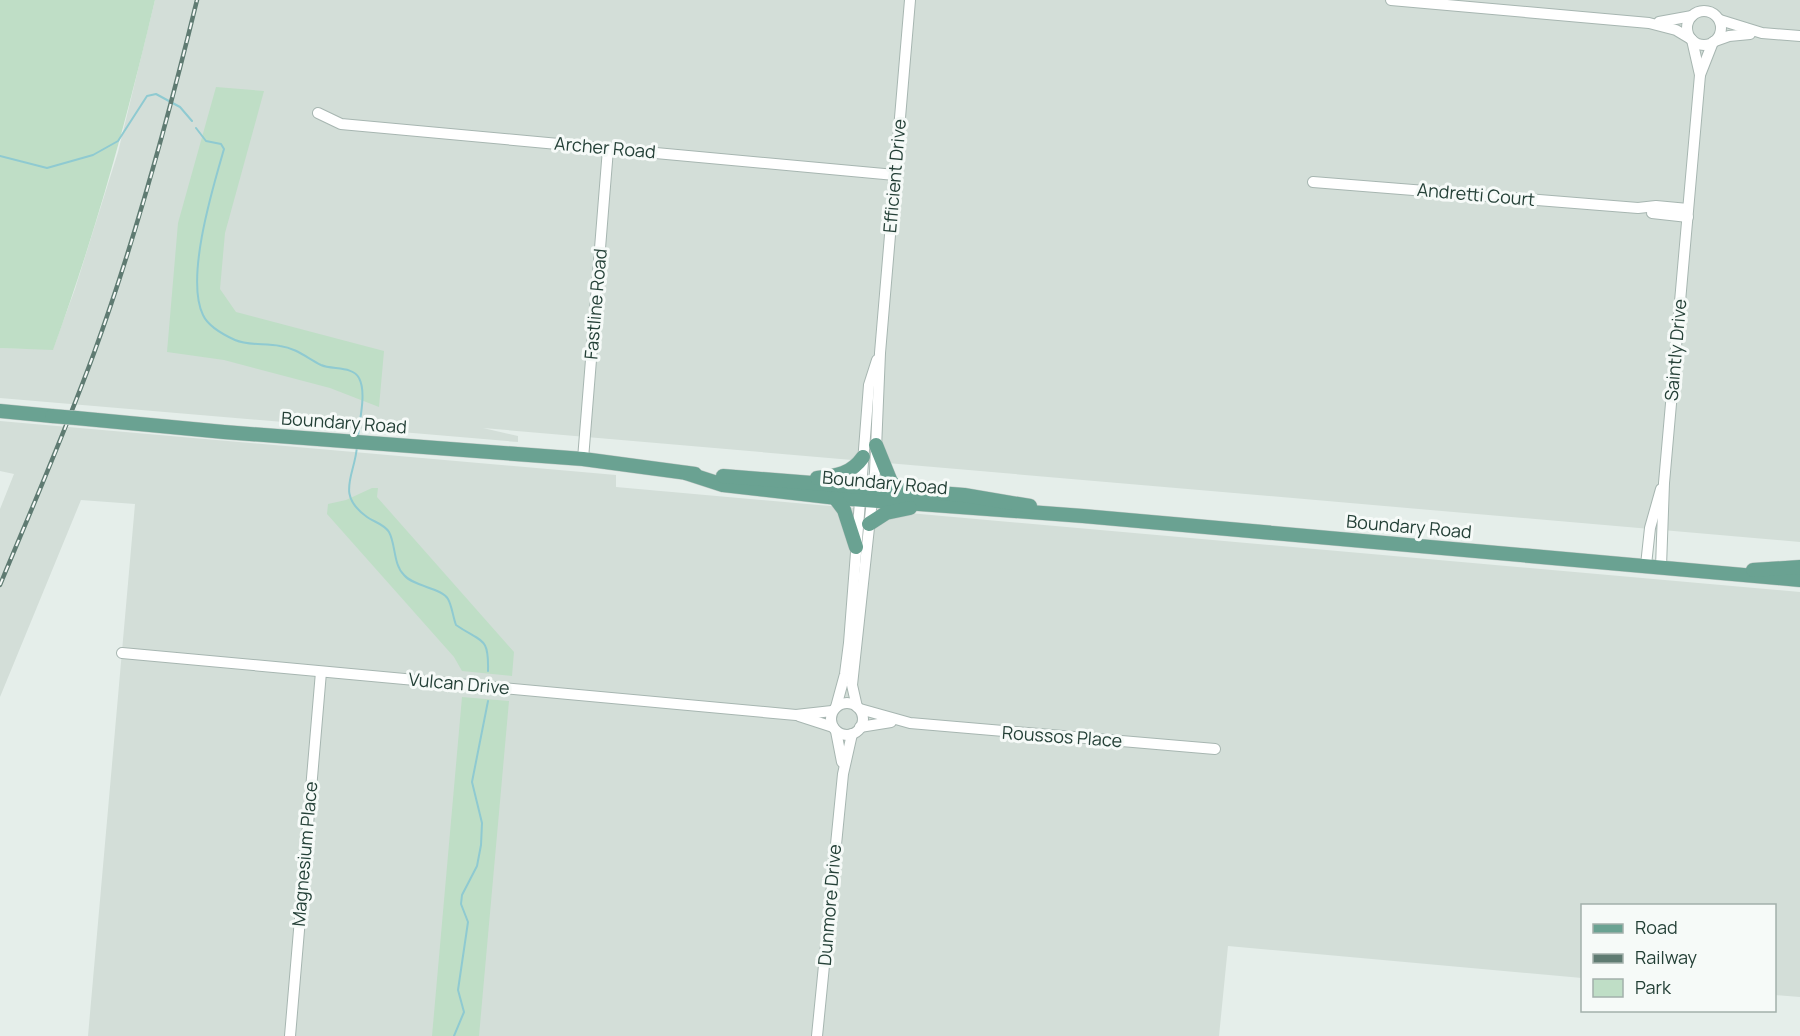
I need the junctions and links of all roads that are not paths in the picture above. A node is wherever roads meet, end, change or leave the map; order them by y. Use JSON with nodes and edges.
{"nodes":[{"id":1,"x":910,"y":0,"type":"edge"},
{"id":2,"x":1391,"y":0,"type":"edge"},
{"id":3,"x":1701,"y":0,"type":"edge"},
{"id":4,"x":1710,"y":0,"type":"edge"},
{"id":5,"x":1693,"y":14,"type":"junction"},
{"id":6,"x":1718,"y":18,"type":"junction"},
{"id":7,"x":1649,"y":23,"type":"junction"},
{"id":8,"x":1762,"y":33,"type":"junction"},
{"id":9,"x":1800,"y":36,"type":"edge"},
{"id":10,"x":1691,"y":39,"type":"junction"},
{"id":11,"x":1714,"y":42,"type":"junction"},
{"id":12,"x":1700,"y":75,"type":"junction"},
{"id":13,"x":318,"y":113,"type":"dead end"},
{"id":14,"x":609,"y":149,"type":"junction"},
{"id":15,"x":896,"y":175,"type":"junction"},
{"id":16,"x":1313,"y":182,"type":"dead end"},
{"id":17,"x":1688,"y":213,"type":"junction"},
{"id":18,"x":880,"y":352,"type":"junction"},
{"id":19,"x":0,"y":411,"type":"edge"},
{"id":20,"x":876,"y":445,"type":"junction"},
{"id":21,"x":863,"y":457,"type":"junction"},
{"id":22,"x":583,"y":459,"type":"junction"},
{"id":23,"x":686,"y":473,"type":"junction"},
{"id":24,"x":788,"y":482,"type":"junction"},
{"id":25,"x":1664,"y":483,"type":"junction"},
{"id":26,"x":902,"y":491,"type":"junction"},
{"id":27,"x":866,"y":494,"type":"junction"},
{"id":28,"x":835,"y":498,"type":"junction"},
{"id":29,"x":933,"y":505,"type":"junction"},
{"id":30,"x":1083,"y":516,"type":"junction"},
{"id":31,"x":870,"y":525,"type":"junction"},
{"id":32,"x":856,"y":547,"type":"junction"},
{"id":33,"x":1646,"y":566,"type":"junction"},
{"id":34,"x":1661,"y":567,"type":"junction"},
{"id":35,"x":1800,"y":567,"type":"edge"},
{"id":36,"x":1733,"y":573,"type":"junction"},
{"id":37,"x":1800,"y":580,"type":"edge"},
{"id":38,"x":122,"y":653,"type":"dead end"},
{"id":39,"x":321,"y":672,"type":"junction"},
{"id":40,"x":858,"y":708,"type":"junction"},
{"id":41,"x":834,"y":709,"type":"junction"},
{"id":42,"x":796,"y":715,"type":"junction"},
{"id":43,"x":910,"y":723,"type":"junction"},
{"id":44,"x":834,"y":729,"type":"junction"},
{"id":45,"x":856,"y":731,"type":"junction"},
{"id":46,"x":1215,"y":749,"type":"dead end"},
{"id":47,"x":843,"y":774,"type":"junction"},
{"id":48,"x":290,"y":1036,"type":"edge"},
{"id":49,"x":817,"y":1036,"type":"edge"}],
"edges":[{"from":1,"to":15,"type":"street","name":"Efficient Drive"},
{"from":2,"to":7,"type":"street"},
{"from":3,"to":5,"type":"street"},
{"from":4,"to":6,"type":"street"},
{"from":5,"to":6,"type":"street"},
{"from":5,"to":7,"type":"street"},
{"from":5,"to":10,"type":"street"},
{"from":6,"to":8,"type":"street"},
{"from":6,"to":11,"type":"street"},
{"from":7,"to":10,"type":"street"},
{"from":8,"to":9,"type":"street"},
{"from":8,"to":11,"type":"street"},
{"from":10,"to":11,"type":"street"},
{"from":10,"to":12,"type":"street","name":"Saintly Drive"},
{"from":11,"to":12,"type":"street","name":"Saintly Drive"},
{"from":12,"to":17,"type":"street","name":"Saintly Drive"},
{"from":13,"to":14,"type":"street","name":"Archer Road"},
{"from":14,"to":15,"type":"street","name":"Archer Road"},
{"from":14,"to":22,"type":"street","name":"Fastline Road"},
{"from":15,"to":18,"type":"street","name":"Efficient Drive"},
{"from":16,"to":17,"type":"street","name":"Andretti Court"},
{"from":17,"to":25,"type":"street","name":"Saintly Drive"},
{"from":18,"to":20,"type":"street","name":"Efficient Drive"},
{"from":18,"to":21,"type":"street","name":"Efficient Drive"},
{"from":19,"to":22,"type":"main road","name":"Boundary Road","bridge":true},
{"from":20,"to":26,"type":"main road"},
{"from":20,"to":27,"type":"street","name":"Efficient Drive"},
{"from":21,"to":24,"type":"main road"},
{"from":21,"to":27,"type":"street","name":"Efficient Drive"},
{"from":22,"to":23,"type":"main road","name":"Boundary Road"},
{"from":23,"to":24,"type":"main road","name":"Boundary Road"},
{"from":23,"to":28,"type":"main road","name":"Boundary Road"},
{"from":24,"to":27,"type":"main road","name":"Boundary Road"},
{"from":25,"to":33,"type":"street","name":"Saintly Drive"},
{"from":25,"to":34,"type":"street","name":"Saintly Drive"},
{"from":26,"to":27,"type":"main road","name":"Boundary Road"},
{"from":26,"to":30,"type":"main road","name":"Boundary Road"},
{"from":27,"to":28,"type":"main road","name":"Boundary Road"},
{"from":27,"to":29,"type":"main road","name":"Boundary Road"},
{"from":27,"to":31,"type":"street"},
{"from":27,"to":32,"type":"street"},
{"from":28,"to":32,"type":"main road"},
{"from":29,"to":30,"type":"main road","name":"Boundary Road"},
{"from":29,"to":31,"type":"main road"},
{"from":30,"to":33,"type":"main road","name":"Boundary Road"},
{"from":31,"to":40,"type":"street"},
{"from":32,"to":41,"type":"street"},
{"from":33,"to":34,"type":"main road","name":"Boundary Road"},
{"from":34,"to":36,"type":"main road","name":"Boundary Road"},
{"from":35,"to":36,"type":"main road","name":"Boundary Road"},
{"from":36,"to":37,"type":"main road","name":"Boundary Road"},
{"from":38,"to":39,"type":"street","name":"Vulcan Drive"},
{"from":39,"to":42,"type":"street","name":"Vulcan Drive"},
{"from":39,"to":48,"type":"street","name":"Magnesium Place"},
{"from":40,"to":41,"type":"street"},
{"from":40,"to":43,"type":"street","name":"Roussos Place"},
{"from":40,"to":45,"type":"street"},
{"from":41,"to":42,"type":"street","name":"Vulcan Drive"},
{"from":41,"to":44,"type":"street"},
{"from":42,"to":44,"type":"street","name":"Vulcan Drive"},
{"from":43,"to":45,"type":"street","name":"Roussos Place"},
{"from":43,"to":46,"type":"street","name":"Roussos Place"},
{"from":44,"to":45,"type":"street"},
{"from":44,"to":47,"type":"street","name":"Dunmore Drive"},
{"from":45,"to":47,"type":"street","name":"Dunmore Drive"},
{"from":47,"to":49,"type":"street","name":"Dunmore Drive"}]}
